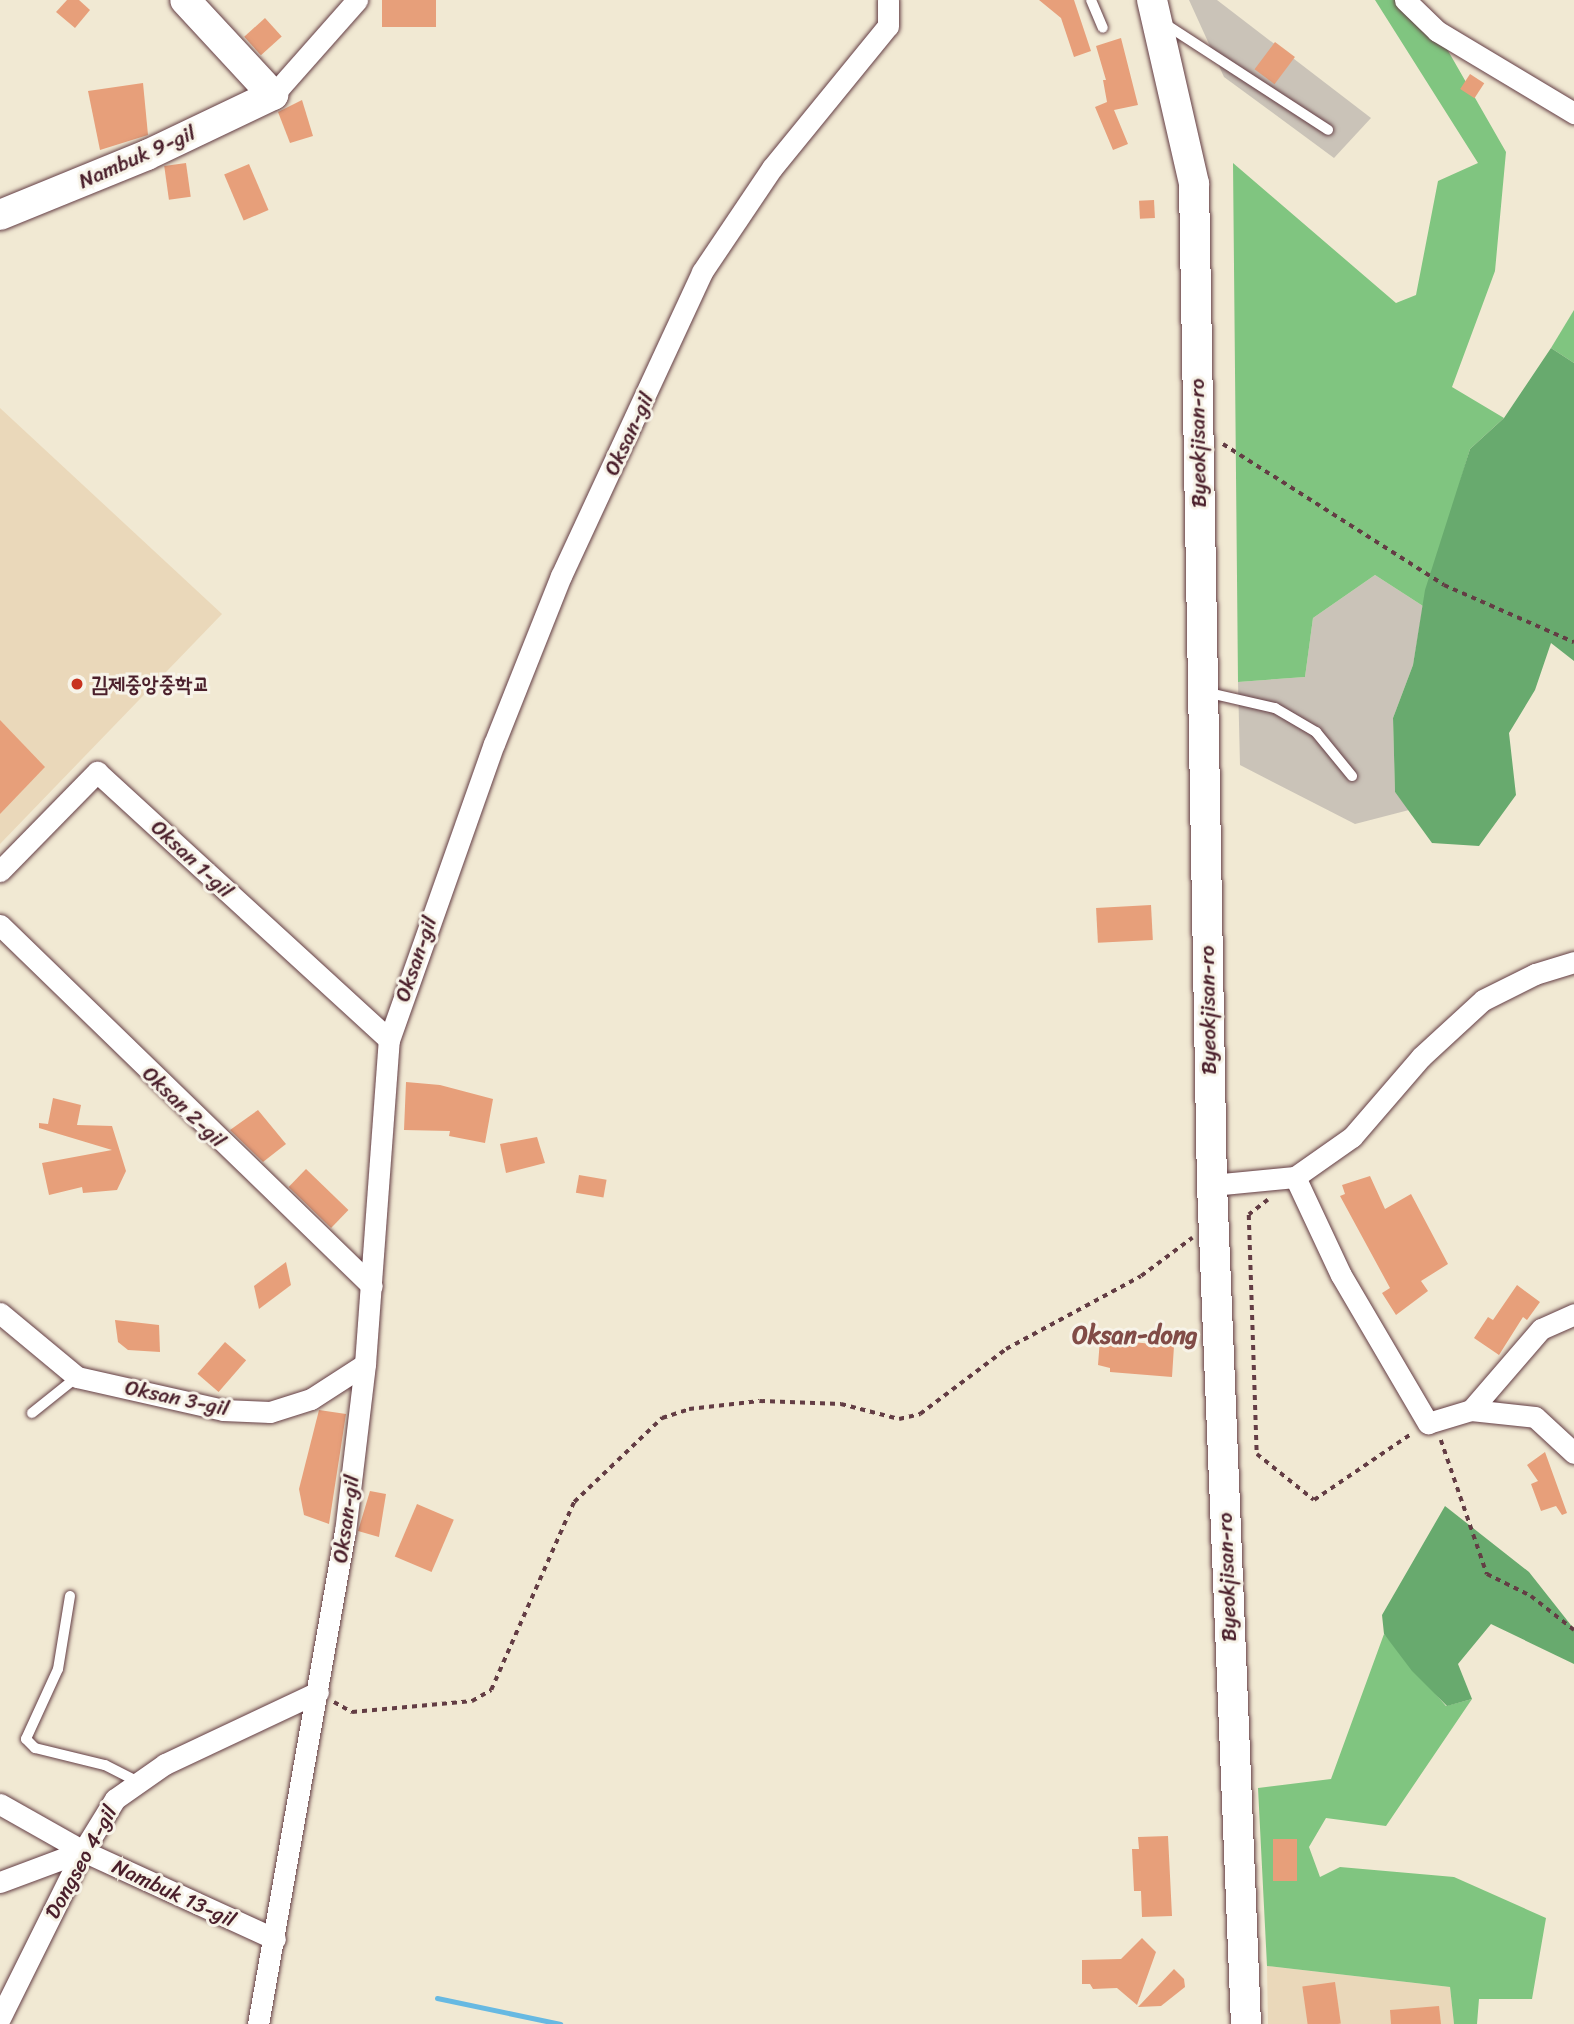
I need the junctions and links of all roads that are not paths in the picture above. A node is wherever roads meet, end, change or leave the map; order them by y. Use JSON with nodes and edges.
{"nodes":[{"id":1,"x":185,"y":0,"type":"edge"},
{"id":2,"x":357,"y":0,"type":"edge"},
{"id":3,"x":887,"y":0,"type":"edge"},
{"id":4,"x":1091,"y":0,"type":"edge"},
{"id":5,"x":1405,"y":0,"type":"edge"},
{"id":6,"x":1154,"y":9,"type":"edge"},
{"id":7,"x":1103,"y":28,"type":"dead end"},
{"id":8,"x":273,"y":95,"type":"junction"},
{"id":9,"x":1574,"y":113,"type":"edge"},
{"id":10,"x":1328,"y":130,"type":"dead end"},
{"id":11,"x":0,"y":215,"type":"edge"},
{"id":12,"x":1203,"y":691,"type":"junction"},
{"id":13,"x":1352,"y":776,"type":"dead end"},
{"id":14,"x":0,"y":871,"type":"edge"},
{"id":15,"x":0,"y":925,"type":"edge"},
{"id":16,"x":1574,"y":962,"type":"edge"},
{"id":17,"x":389,"y":1040,"type":"junction"},
{"id":18,"x":1295,"y":1177,"type":"junction"},
{"id":19,"x":1212,"y":1185,"type":"junction"},
{"id":20,"x":372,"y":1286,"type":"junction"},
{"id":21,"x":0,"y":1312,"type":"edge"},
{"id":22,"x":1574,"y":1314,"type":"edge"},
{"id":23,"x":365,"y":1364,"type":"junction"},
{"id":24,"x":77,"y":1377,"type":"junction"},
{"id":25,"x":1471,"y":1410,"type":"junction"},
{"id":26,"x":32,"y":1413,"type":"dead end"},
{"id":27,"x":1574,"y":1453,"type":"edge"},
{"id":28,"x":70,"y":1596,"type":"dead end"},
{"id":29,"x":318,"y":1692,"type":"junction"},
{"id":30,"x":139,"y":1782,"type":"junction"},
{"id":31,"x":0,"y":1804,"type":"edge"},
{"id":32,"x":83,"y":1851,"type":"junction"},
{"id":33,"x":0,"y":1882,"type":"edge"},
{"id":34,"x":275,"y":1939,"type":"junction"},
{"id":35,"x":0,"y":2018,"type":"edge"},
{"id":36,"x":258,"y":2024,"type":"edge"},
{"id":37,"x":1246,"y":2024,"type":"edge"}],
"edges":[{"from":1,"to":8,"type":"street"},
{"from":2,"to":8,"type":"street"},
{"from":3,"to":17,"type":"street","name":"Oksan-gil"},
{"from":4,"to":7,"type":"lane"},
{"from":5,"to":9,"type":"street"},
{"from":6,"to":10,"type":"lane"},
{"from":6,"to":12,"type":"street","name":"Byeokjisan-ro"},
{"from":8,"to":11,"type":"street","name":"Nambuk 9-gil"},
{"from":12,"to":13,"type":"lane"},
{"from":12,"to":19,"type":"street","name":"Byeokjisan-ro"},
{"from":14,"to":17,"type":"street","name":"Oksan 1-gil"},
{"from":15,"to":20,"type":"street","name":"Oksan 2-gil"},
{"from":16,"to":18,"type":"street"},
{"from":17,"to":20,"type":"street","name":"Oksan-gil"},
{"from":18,"to":19,"type":"street"},
{"from":18,"to":25,"type":"street"},
{"from":19,"to":37,"type":"street","name":"Byeokjisan-ro"},
{"from":20,"to":23,"type":"street","name":"Oksan-gil"},
{"from":21,"to":24,"type":"street","name":"Oksan 3-gil"},
{"from":22,"to":25,"type":"street"},
{"from":23,"to":24,"type":"street","name":"Oksan 3-gil"},
{"from":23,"to":29,"type":"street","name":"Oksan-gil"},
{"from":24,"to":26,"type":"lane"},
{"from":25,"to":27,"type":"street"},
{"from":28,"to":30,"type":"lane"},
{"from":29,"to":30,"type":"street","name":"Dongseo 4-gil"},
{"from":29,"to":34,"type":"street","name":"Oksan-gil"},
{"from":30,"to":32,"type":"street","name":"Dongseo 4-gil"},
{"from":31,"to":32,"type":"street","name":"Nambuk 13-gil"},
{"from":32,"to":33,"type":"street"},
{"from":32,"to":34,"type":"street","name":"Nambuk 13-gil"},
{"from":32,"to":35,"type":"street","name":"Dongseo 4-gil"},
{"from":34,"to":36,"type":"street","name":"Oksan-gil"}]}
